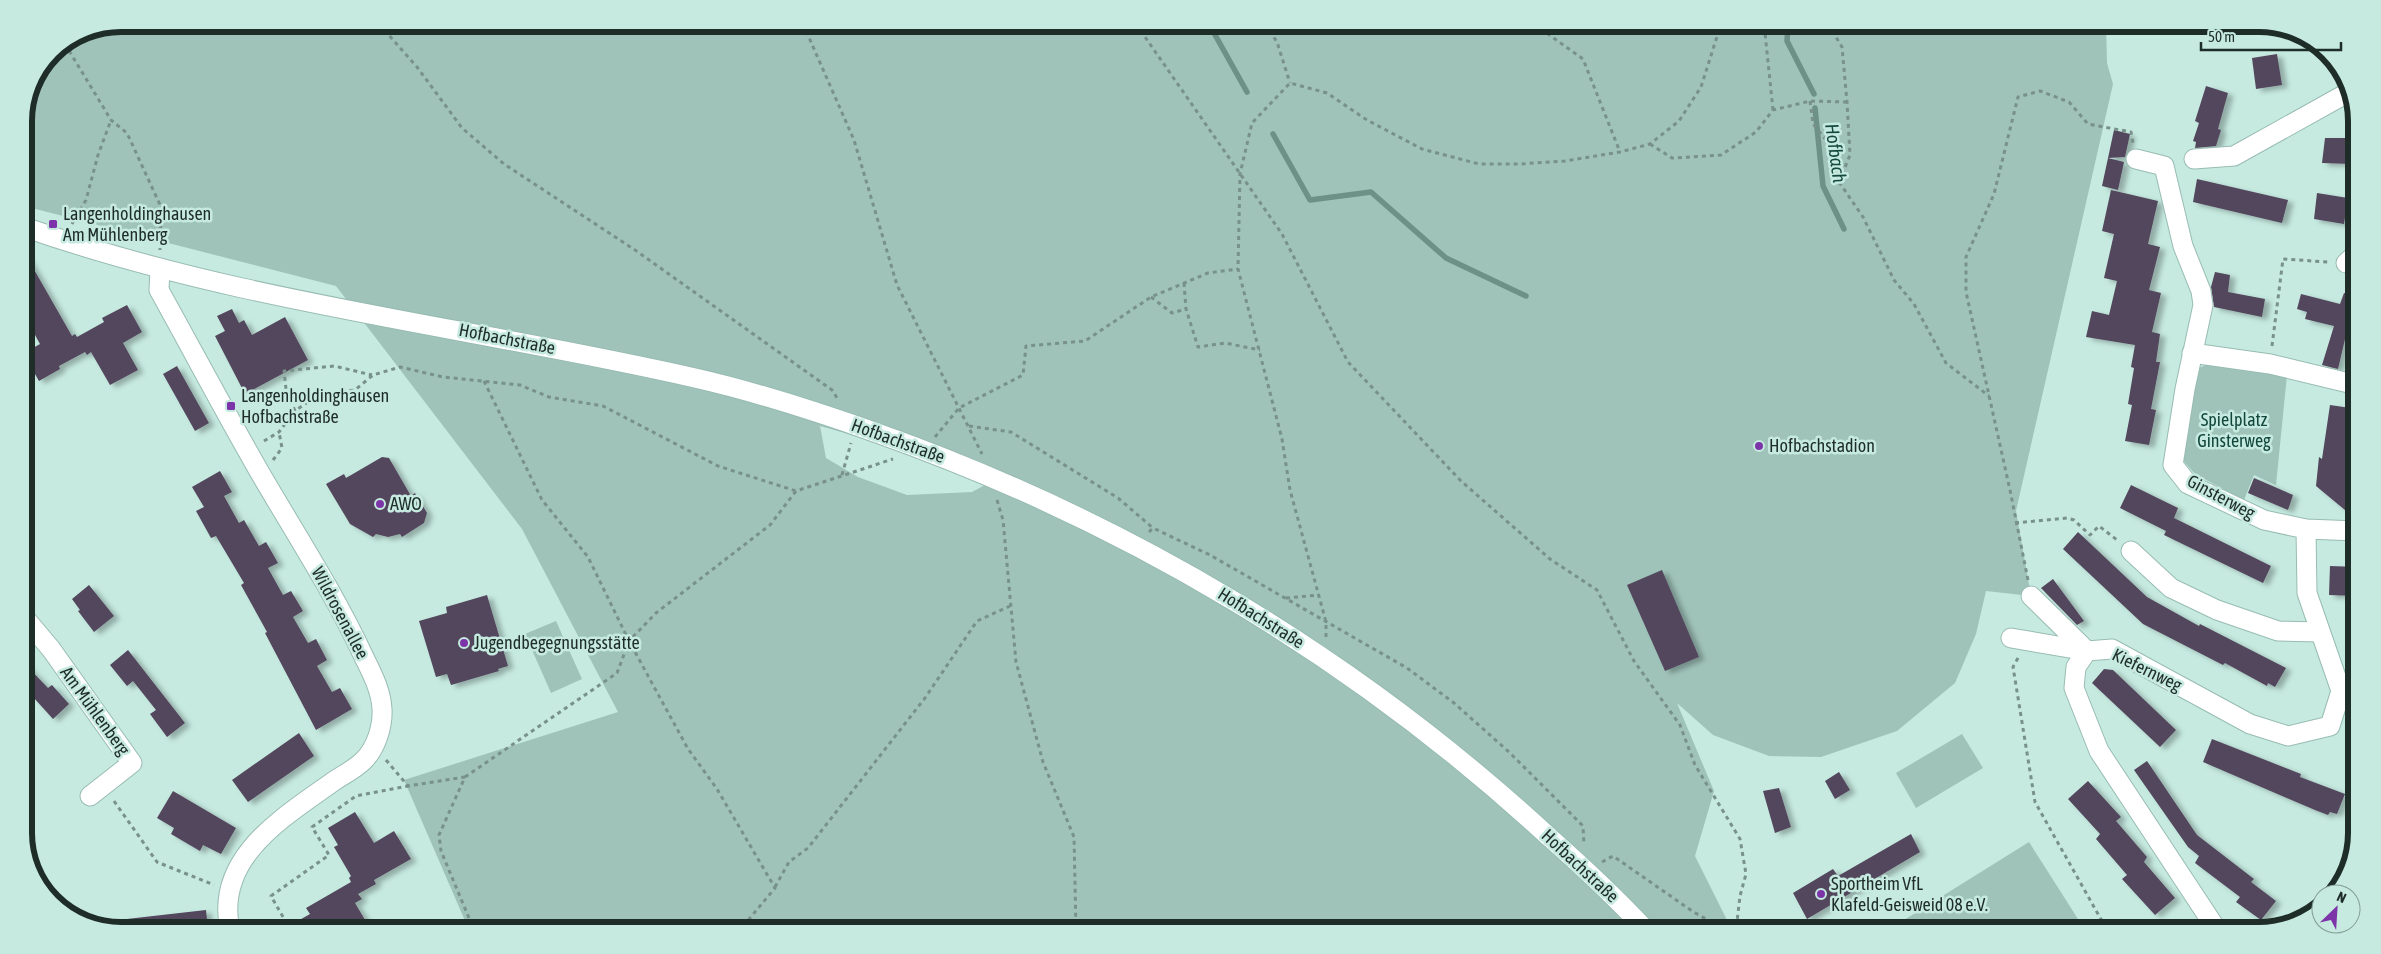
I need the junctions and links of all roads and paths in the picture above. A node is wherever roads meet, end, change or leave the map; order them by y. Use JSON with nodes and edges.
{"nodes":[{"id":1,"x":386,"y":32,"type":"edge"},
{"id":2,"x":807,"y":32,"type":"edge"},
{"id":3,"x":1142,"y":32,"type":"edge"},
{"id":4,"x":1270,"y":32,"type":"edge"},
{"id":5,"x":1545,"y":32,"type":"edge"},
{"id":6,"x":1718,"y":32,"type":"edge"},
{"id":7,"x":1766,"y":32,"type":"edge"},
{"id":8,"x":1833,"y":32,"type":"edge"},
{"id":9,"x":69,"y":50,"type":"edge"},
{"id":10,"x":1290,"y":83,"type":"junction"},
{"id":11,"x":2344,"y":95,"type":"edge"},
{"id":12,"x":1810,"y":101,"type":"junction"},
{"id":13,"x":1847,"y":102,"type":"junction"},
{"id":14,"x":1773,"y":110,"type":"junction"},
{"id":15,"x":111,"y":120,"type":"junction"},
{"id":16,"x":1650,"y":144,"type":"junction"},
{"id":17,"x":1620,"y":152,"type":"junction"},
{"id":18,"x":2136,"y":159,"type":"joint"},
{"id":19,"x":2194,"y":159,"type":"dead end"},
{"id":20,"x":1240,"y":174,"type":"junction"},
{"id":21,"x":1839,"y":182,"type":"junction"},
{"id":22,"x":32,"y":230,"type":"edge"},
{"id":23,"x":62,"y":240,"type":"junction"},
{"id":24,"x":2348,"y":258,"type":"edge"},
{"id":25,"x":160,"y":268,"type":"junction"},
{"id":26,"x":1238,"y":269,"type":"junction"},
{"id":27,"x":1184,"y":283,"type":"junction"},
{"id":28,"x":1151,"y":297,"type":"junction"},
{"id":29,"x":1186,"y":309,"type":"junction"},
{"id":30,"x":1260,"y":350,"type":"junction"},
{"id":31,"x":2192,"y":353,"type":"junction"},
{"id":32,"x":2270,"y":364,"type":"junction"},
{"id":33,"x":373,"y":375,"type":"junction"},
{"id":34,"x":484,"y":381,"type":"junction"},
{"id":35,"x":2348,"y":383,"type":"edge"},
{"id":36,"x":1990,"y":396,"type":"junction"},
{"id":37,"x":959,"y":408,"type":"junction"},
{"id":38,"x":295,"y":411,"type":"junction"},
{"id":39,"x":856,"y":426,"type":"junction"},
{"id":40,"x":969,"y":426,"type":"junction"},
{"id":41,"x":280,"y":432,"type":"junction"},
{"id":42,"x":248,"y":451,"type":"junction"},
{"id":43,"x":262,"y":476,"type":"junction"},
{"id":44,"x":992,"y":477,"type":"junction"},
{"id":45,"x":796,"y":491,"type":"junction"},
{"id":46,"x":2015,"y":523,"type":"junction"},
{"id":47,"x":1153,"y":528,"type":"junction"},
{"id":48,"x":2306,"y":529,"type":"junction"},
{"id":49,"x":2348,"y":531,"type":"edge"},
{"id":50,"x":1138,"y":546,"type":"junction"},
{"id":51,"x":2131,"y":551,"type":"joint"},
{"id":52,"x":1319,"y":595,"type":"junction"},
{"id":53,"x":2031,"y":596,"type":"joint"},
{"id":54,"x":1285,"y":598,"type":"junction"},
{"id":55,"x":1010,"y":606,"type":"junction"},
{"id":56,"x":1326,"y":622,"type":"junction"},
{"id":57,"x":33,"y":627,"type":"edge"},
{"id":58,"x":2320,"y":632,"type":"junction"},
{"id":59,"x":2019,"y":640,"type":"joint"},
{"id":60,"x":629,"y":641,"type":"junction"},
{"id":61,"x":2087,"y":651,"type":"junction"},
{"id":62,"x":363,"y":761,"type":"junction"},
{"id":63,"x":465,"y":777,"type":"junction"},
{"id":64,"x":408,"y":786,"type":"junction"},
{"id":65,"x":97,"y":791,"type":"joint"},
{"id":66,"x":1586,"y":870,"type":"junction"},
{"id":67,"x":775,"y":888,"type":"junction"},
{"id":68,"x":230,"y":891,"type":"junction"},
{"id":69,"x":228,"y":922,"type":"edge"},
{"id":70,"x":286,"y":922,"type":"edge"},
{"id":71,"x":471,"y":922,"type":"edge"},
{"id":72,"x":747,"y":922,"type":"edge"},
{"id":73,"x":1076,"y":922,"type":"edge"},
{"id":74,"x":1638,"y":922,"type":"edge"},
{"id":75,"x":1715,"y":922,"type":"edge"},
{"id":76,"x":1737,"y":922,"type":"edge"},
{"id":77,"x":2102,"y":922,"type":"edge"},
{"id":78,"x":2212,"y":922,"type":"edge"}],
"edges":[{"from":1,"to":39,"type":"path"},
{"from":2,"to":37,"type":"path"},
{"from":3,"to":20,"type":"path"},
{"from":4,"to":10,"type":"path"},
{"from":5,"to":17,"type":"path"},
{"from":6,"to":16,"type":"path"},
{"from":7,"to":14,"type":"path"},
{"from":8,"to":13,"type":"path"},
{"from":9,"to":15,"type":"path"},
{"from":10,"to":17,"type":"path"},
{"from":10,"to":20,"type":"path"},
{"from":11,"to":19,"type":"street"},
{"from":12,"to":13,"type":"path"},
{"from":12,"to":14,"type":"path"},
{"from":12,"to":21,"type":"path"},
{"from":13,"to":21,"type":"path"},
{"from":14,"to":16,"type":"path"},
{"from":15,"to":23,"type":"path"},
{"from":15,"to":25,"type":"path"},
{"from":16,"to":17,"type":"path"},
{"from":18,"to":31,"type":"street","name":"Ginsterweg"},
{"from":18,"to":36,"type":"path"},
{"from":20,"to":26,"type":"path"},
{"from":20,"to":76,"type":"path"},
{"from":21,"to":36,"type":"path"},
{"from":22,"to":23,"type":"street","name":"Hofbachstraße"},
{"from":23,"to":25,"type":"street","name":"Hofbachstraße"},
{"from":24,"to":32,"type":"path"},
{"from":25,"to":39,"type":"street","name":"Hofbachstraße"},
{"from":25,"to":42,"type":"street","name":"Wildrosenallee"},
{"from":26,"to":27,"type":"path"},
{"from":26,"to":30,"type":"path"},
{"from":27,"to":28,"type":"path"},
{"from":27,"to":29,"type":"path"},
{"from":28,"to":29,"type":"path"},
{"from":28,"to":37,"type":"path"},
{"from":29,"to":30,"type":"path"},
{"from":30,"to":52,"type":"path"},
{"from":31,"to":32,"type":"street"},
{"from":31,"to":48,"type":"street","name":"Ginsterweg"},
{"from":32,"to":35,"type":"street"},
{"from":33,"to":34,"type":"path"},
{"from":33,"to":38,"type":"path"},
{"from":33,"to":38,"type":"path"},
{"from":34,"to":45,"type":"path"},
{"from":34,"to":60,"type":"path"},
{"from":36,"to":46,"type":"path"},
{"from":37,"to":40,"type":"path"},
{"from":38,"to":41,"type":"path"},
{"from":39,"to":44,"type":"street","name":"Hofbachstraße"},
{"from":39,"to":45,"type":"path"},
{"from":40,"to":44,"type":"path"},
{"from":40,"to":47,"type":"path"},
{"from":41,"to":42,"type":"path"},
{"from":41,"to":43,"type":"path"},
{"from":42,"to":43,"type":"street","name":"Wildrosenallee"},
{"from":43,"to":62,"type":"street","name":"Wildrosenallee"},
{"from":44,"to":50,"type":"street","name":"Hofbachstraße"},
{"from":44,"to":55,"type":"path"},
{"from":45,"to":60,"type":"path"},
{"from":46,"to":51,"type":"path"},
{"from":46,"to":53,"type":"path"},
{"from":47,"to":50,"type":"path"},
{"from":47,"to":54,"type":"path"},
{"from":48,"to":49,"type":"street","name":"Ginsterweg"},
{"from":48,"to":58,"type":"street","name":"Kiefernweg"},
{"from":50,"to":66,"type":"street","name":"Hofbachstraße"},
{"from":51,"to":58,"type":"street"},
{"from":52,"to":54,"type":"path"},
{"from":52,"to":56,"type":"path"},
{"from":53,"to":61,"type":"street"},
{"from":54,"to":56,"type":"path"},
{"from":55,"to":67,"type":"path"},
{"from":55,"to":73,"type":"path"},
{"from":56,"to":66,"type":"path"},
{"from":57,"to":65,"type":"street","name":"Am Mühlenberg"},
{"from":58,"to":61,"type":"street","name":"Kiefernweg"},
{"from":59,"to":61,"type":"street"},
{"from":59,"to":77,"type":"path"},
{"from":60,"to":63,"type":"path"},
{"from":60,"to":67,"type":"path"},
{"from":61,"to":78,"type":"street","name":"Kiefernweg"},
{"from":62,"to":64,"type":"path"},
{"from":62,"to":68,"type":"street","name":"Wildrosenallee"},
{"from":63,"to":64,"type":"path"},
{"from":63,"to":71,"type":"path"},
{"from":64,"to":70,"type":"path"},
{"from":65,"to":68,"type":"path"},
{"from":66,"to":74,"type":"street","name":"Hofbachstraße"},
{"from":66,"to":75,"type":"path"},
{"from":67,"to":72,"type":"path"},
{"from":68,"to":69,"type":"street","name":"Wildrosenallee"}]}
